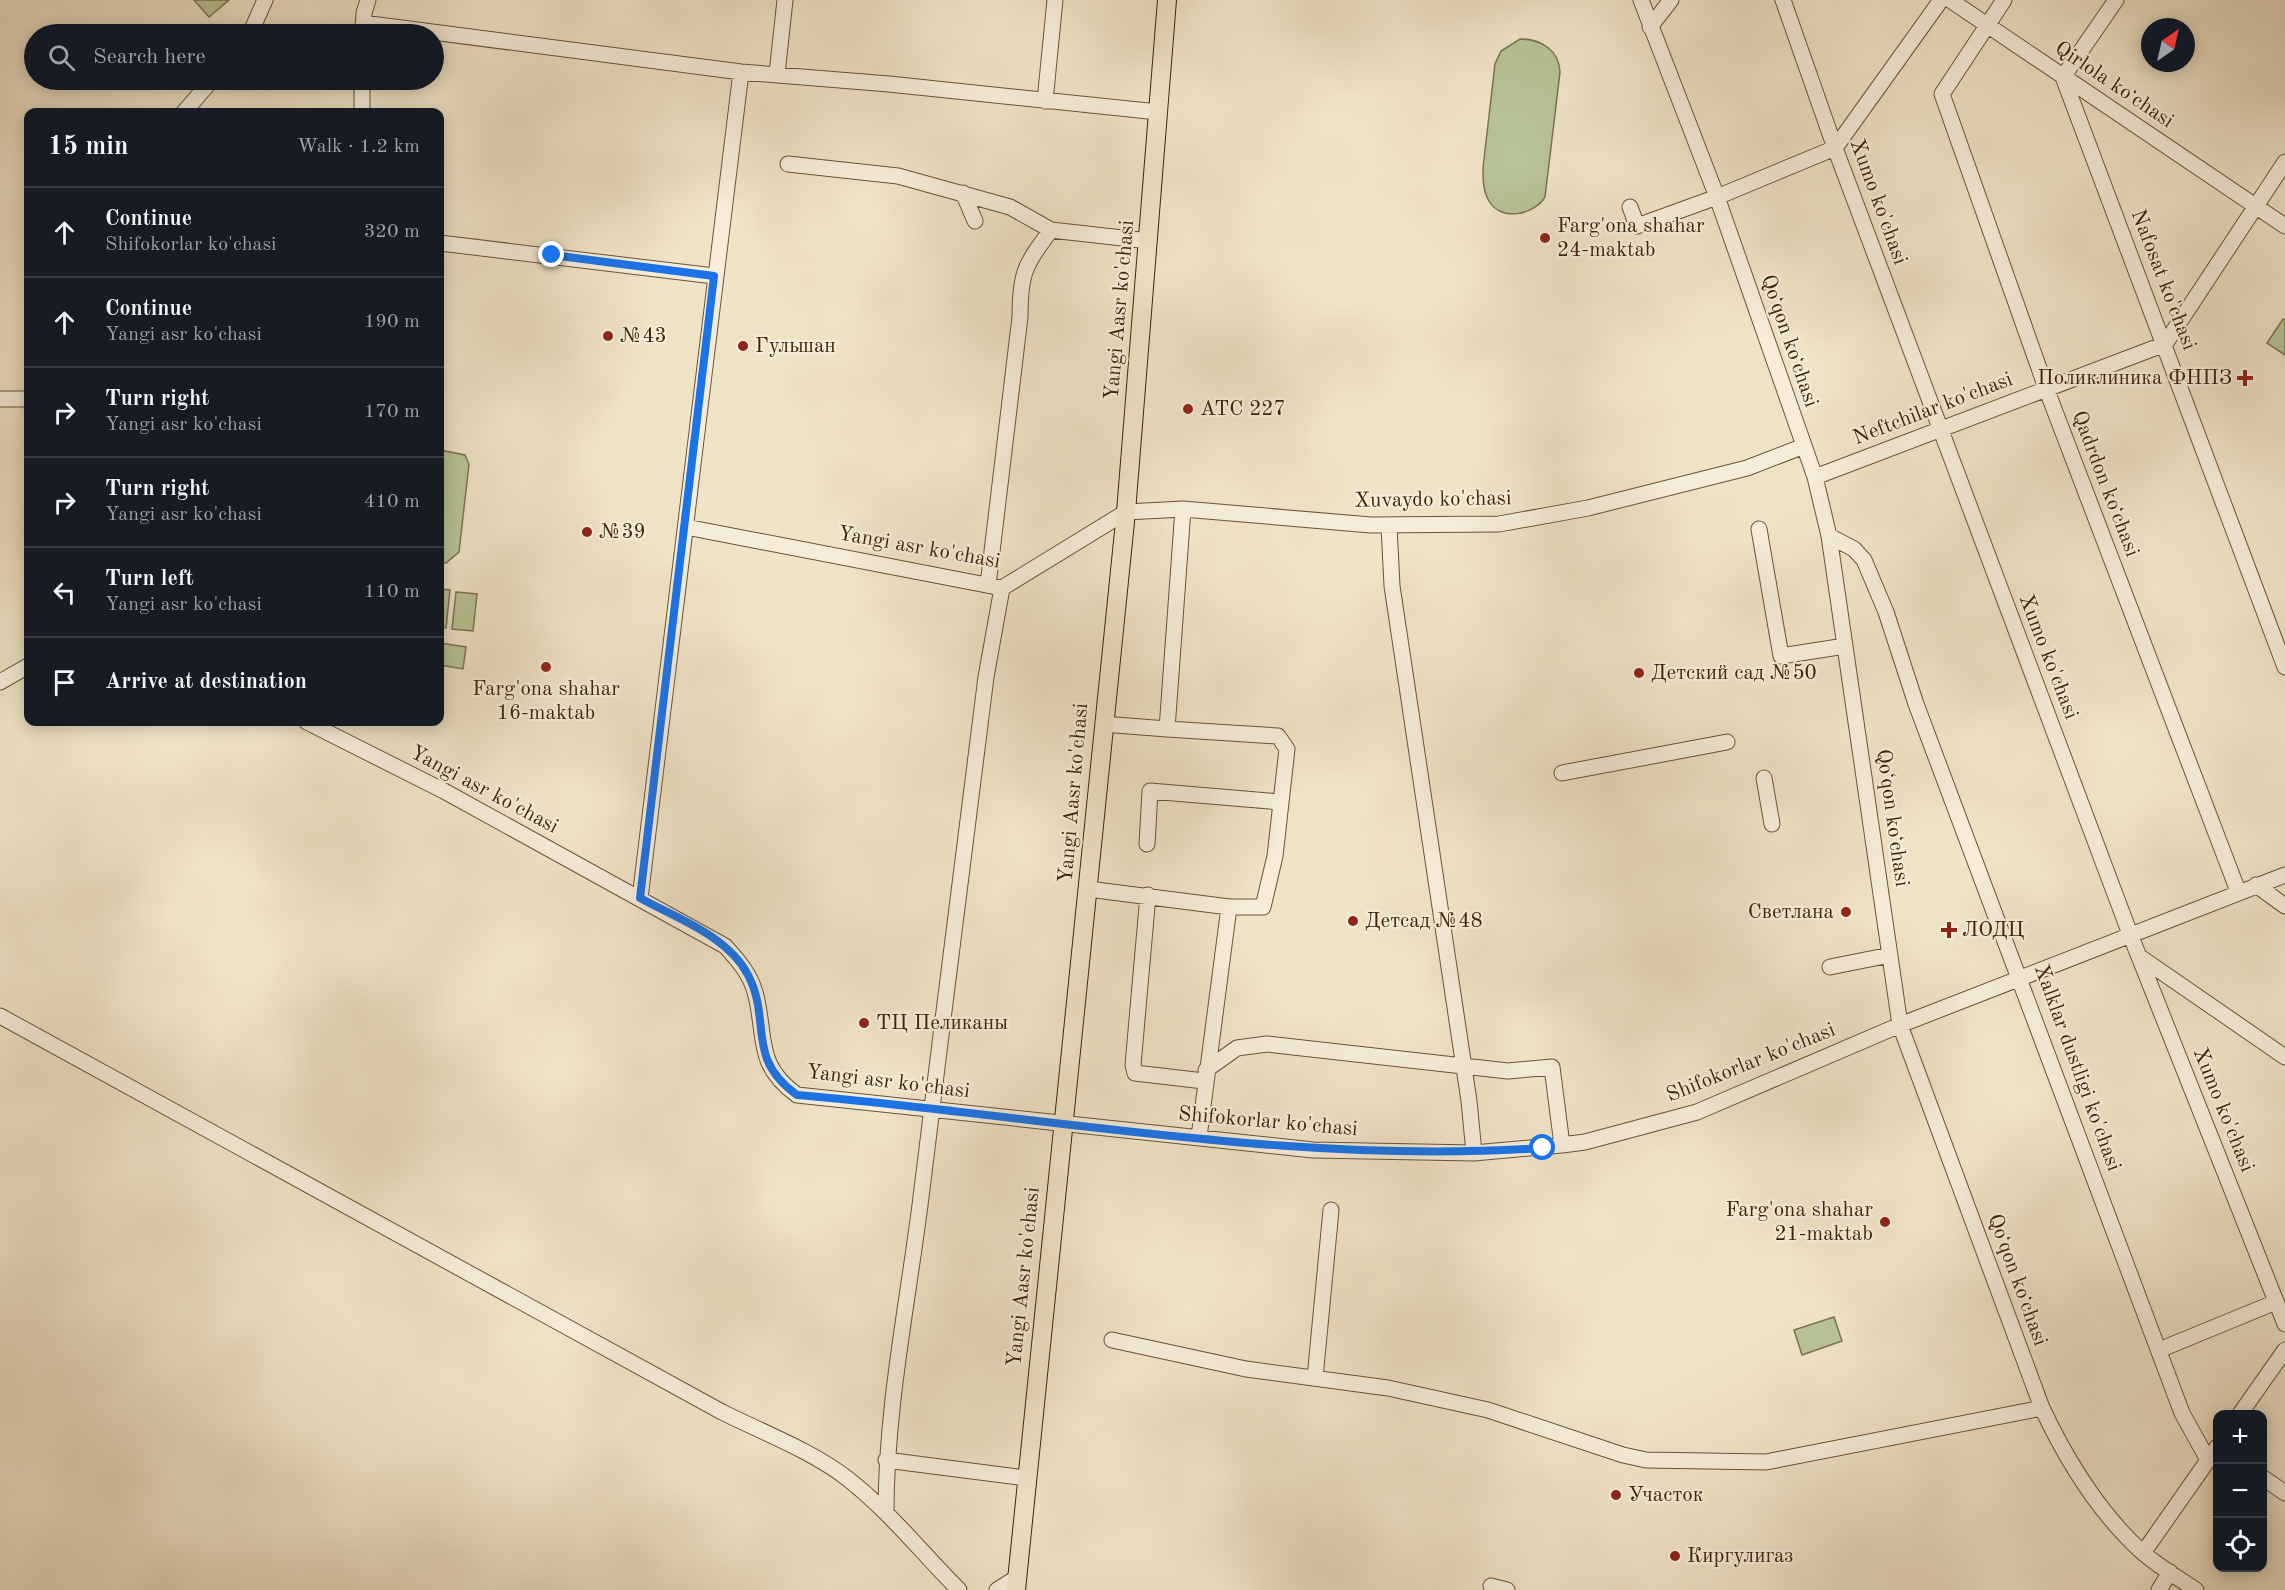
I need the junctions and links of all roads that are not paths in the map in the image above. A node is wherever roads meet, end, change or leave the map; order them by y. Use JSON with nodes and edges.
{"nodes":[{"id":1,"x":265,"y":0,"type":"edge"},
{"id":2,"x":368,"y":0,"type":"edge"},
{"id":3,"x":785,"y":0,"type":"edge"},
{"id":4,"x":1055,"y":0,"type":"edge"},
{"id":5,"x":1167,"y":0,"type":"edge"},
{"id":6,"x":1641,"y":0,"type":"edge"},
{"id":7,"x":1671,"y":0,"type":"edge"},
{"id":8,"x":1783,"y":0,"type":"edge"},
{"id":9,"x":1941,"y":0,"type":"edge"},
{"id":10,"x":1950,"y":0,"type":"edge"},
{"id":11,"x":2004,"y":0,"type":"edge"},
{"id":12,"x":2116,"y":0,"type":"edge"},
{"id":13,"x":254,"y":24,"type":"edge"},
{"id":14,"x":364,"y":24,"type":"edge"},
{"id":15,"x":1987,"y":25,"type":"junction"},
{"id":16,"x":1650,"y":27,"type":"junction"},
{"id":17,"x":444,"y":38,"type":"edge"},
{"id":18,"x":741,"y":72,"type":"junction"},
{"id":19,"x":777,"y":74,"type":"junction"},
{"id":20,"x":2063,"y":77,"type":"junction"},
{"id":21,"x":203,"y":90,"type":"edge"},
{"id":22,"x":362,"y":90,"type":"edge"},
{"id":23,"x":1044,"y":101,"type":"junction"},
{"id":24,"x":188,"y":108,"type":"edge"},
{"id":25,"x":362,"y":108,"type":"edge"},
{"id":26,"x":1158,"y":112,"type":"junction"},
{"id":27,"x":1835,"y":148,"type":"junction"},
{"id":28,"x":2285,"y":162,"type":"edge"},
{"id":29,"x":788,"y":164,"type":"dead end"},
{"id":30,"x":963,"y":193,"type":"junction"},
{"id":31,"x":1717,"y":197,"type":"junction"},
{"id":32,"x":2255,"y":205,"type":"junction"},
{"id":33,"x":1630,"y":207,"type":"dead end"},
{"id":34,"x":975,"y":221,"type":"dead end"},
{"id":35,"x":2285,"y":226,"type":"edge"},
{"id":36,"x":1051,"y":230,"type":"junction"},
{"id":37,"x":1149,"y":241,"type":"junction"},
{"id":38,"x":444,"y":243,"type":"edge"},
{"id":39,"x":714,"y":276,"type":"junction"},
{"id":40,"x":2164,"y":344,"type":"junction"},
{"id":41,"x":2046,"y":388,"type":"junction"},
{"id":42,"x":0,"y":399,"type":"edge"},
{"id":43,"x":24,"y":399,"type":"edge"},
{"id":44,"x":1940,"y":428,"type":"junction"},
{"id":45,"x":1804,"y":446,"type":"junction"},
{"id":46,"x":1815,"y":477,"type":"junction"},
{"id":47,"x":1183,"y":508,"type":"junction"},
{"id":48,"x":1126,"y":512,"type":"junction"},
{"id":49,"x":1389,"y":526,"type":"junction"},
{"id":50,"x":687,"y":527,"type":"junction"},
{"id":51,"x":1759,"y":529,"type":"dead end"},
{"id":52,"x":1829,"y":536,"type":"junction"},
{"id":53,"x":995,"y":586,"type":"junction"},
{"id":54,"x":1845,"y":646,"type":"junction"},
{"id":55,"x":2285,"y":667,"type":"edge"},
{"id":56,"x":24,"y":668,"type":"edge"},
{"id":57,"x":0,"y":682,"type":"edge"},
{"id":58,"x":1103,"y":724,"type":"junction"},
{"id":59,"x":315,"y":726,"type":"edge"},
{"id":60,"x":1167,"y":729,"type":"junction"},
{"id":61,"x":1726,"y":742,"type":"dead end"},
{"id":62,"x":1562,"y":773,"type":"dead end"},
{"id":63,"x":1764,"y":778,"type":"dead end"},
{"id":64,"x":1280,"y":802,"type":"junction"},
{"id":65,"x":1772,"y":824,"type":"dead end"},
{"id":66,"x":1147,"y":844,"type":"dead end"},
{"id":67,"x":2285,"y":874,"type":"edge"},
{"id":68,"x":2256,"y":885,"type":"junction"},
{"id":69,"x":1088,"y":889,"type":"junction"},
{"id":70,"x":2238,"y":891,"type":"junction"},
{"id":71,"x":1148,"y":895,"type":"junction"},
{"id":72,"x":640,"y":898,"type":"junction"},
{"id":73,"x":2285,"y":906,"type":"edge"},
{"id":74,"x":1229,"y":907,"type":"junction"},
{"id":75,"x":2130,"y":934,"type":"junction"},
{"id":76,"x":1890,"y":955,"type":"junction"},
{"id":77,"x":2140,"y":957,"type":"junction"},
{"id":78,"x":1830,"y":967,"type":"dead end"},
{"id":79,"x":2020,"y":977,"type":"junction"},
{"id":80,"x":0,"y":1016,"type":"edge"},
{"id":81,"x":1900,"y":1025,"type":"junction"},
{"id":82,"x":2285,"y":1057,"type":"edge"},
{"id":83,"x":1462,"y":1067,"type":"junction"},
{"id":84,"x":1205,"y":1076,"type":"junction"},
{"id":85,"x":932,"y":1109,"type":"junction"},
{"id":86,"x":1062,"y":1122,"type":"junction"},
{"id":87,"x":1198,"y":1137,"type":"junction"},
{"id":88,"x":1562,"y":1145,"type":"junction"},
{"id":89,"x":1474,"y":1153,"type":"junction"},
{"id":90,"x":1331,"y":1210,"type":"dead end"},
{"id":91,"x":2276,"y":1302,"type":"junction"},
{"id":92,"x":2285,"y":1324,"type":"edge"},
{"id":93,"x":1112,"y":1340,"type":"dead end"},
{"id":94,"x":2159,"y":1350,"type":"junction"},
{"id":95,"x":2285,"y":1350,"type":"edge"},
{"id":96,"x":1315,"y":1378,"type":"junction"},
{"id":97,"x":2042,"y":1408,"type":"junction"},
{"id":98,"x":2243,"y":1410,"type":"edge"},
{"id":99,"x":2213,"y":1452,"type":"edge"},
{"id":100,"x":886,"y":1460,"type":"junction"},
{"id":101,"x":2208,"y":1460,"type":"junction"},
{"id":102,"x":1026,"y":1478,"type":"junction"},
{"id":103,"x":2267,"y":1480,"type":"edge"},
{"id":104,"x":2285,"y":1493,"type":"edge"},
{"id":105,"x":886,"y":1512,"type":"junction"},
{"id":106,"x":2143,"y":1553,"type":"junction"},
{"id":107,"x":2170,"y":1572,"type":"junction"},
{"id":108,"x":1016,"y":1584,"type":"edge"},
{"id":109,"x":1491,"y":1586,"type":"dead end"},
{"id":110,"x":956,"y":1587,"type":"edge"},
{"id":111,"x":972,"y":1590,"type":"edge"},
{"id":112,"x":998,"y":1590,"type":"edge"},
{"id":113,"x":1508,"y":1590,"type":"edge"},
{"id":114,"x":2159,"y":1590,"type":"edge"},
{"id":115,"x":2196,"y":1590,"type":"edge"}],
"edges":[{"from":1,"to":13,"type":"street"},
{"from":2,"to":14,"type":"street"},
{"from":3,"to":19,"type":"street"},
{"from":4,"to":23,"type":"street"},
{"from":5,"to":26,"type":"main road","name":"Yangi Aasr ko'chasi"},
{"from":6,"to":16,"type":"street","name":"Qoʻqon koʻchasi"},
{"from":7,"to":16,"type":"street"},
{"from":8,"to":27,"type":"street","name":"Xumo ko'chasi"},
{"from":9,"to":27,"type":"street"},
{"from":10,"to":15,"type":"street","name":"Qirlola koʻchasi"},
{"from":11,"to":15,"type":"street","name":"Qadrdon koʻchasi"},
{"from":12,"to":20,"type":"street"},
{"from":15,"to":20,"type":"street","name":"Qirlola koʻchasi"},
{"from":15,"to":41,"type":"street","name":"Qadrdon koʻchasi"},
{"from":16,"to":31,"type":"street","name":"Qoʻqon koʻchasi"},
{"from":17,"to":18,"type":"street"},
{"from":18,"to":19,"type":"street"},
{"from":18,"to":39,"type":"street"},
{"from":19,"to":23,"type":"street"},
{"from":20,"to":32,"type":"street","name":"Qirlola koʻchasi"},
{"from":20,"to":40,"type":"street","name":"Nafosat ko'chasi"},
{"from":21,"to":24,"type":"street"},
{"from":22,"to":25,"type":"street"},
{"from":23,"to":26,"type":"street"},
{"from":26,"to":37,"type":"main road","name":"Yangi Aasr ko'chasi"},
{"from":27,"to":31,"type":"street"},
{"from":27,"to":44,"type":"street","name":"Xumo ko'chasi"},
{"from":28,"to":32,"type":"street"},
{"from":29,"to":30,"type":"street"},
{"from":30,"to":34,"type":"street"},
{"from":30,"to":36,"type":"street"},
{"from":31,"to":33,"type":"street"},
{"from":31,"to":45,"type":"street","name":"Qoʻqon koʻchasi"},
{"from":32,"to":35,"type":"street","name":"Qirlola koʻchasi"},
{"from":32,"to":40,"type":"street"},
{"from":36,"to":37,"type":"street"},
{"from":36,"to":53,"type":"street"},
{"from":37,"to":48,"type":"main road","name":"Yangi Aasr ko'chasi"},
{"from":38,"to":39,"type":"street"},
{"from":39,"to":50,"type":"street"},
{"from":40,"to":41,"type":"street","name":"Neftchilar ko'chasi"},
{"from":40,"to":55,"type":"street","name":"Nafosat ko'chasi"},
{"from":41,"to":44,"type":"street","name":"Neftchilar ko'chasi"},
{"from":41,"to":70,"type":"street","name":"Qadrdon koʻchasi"},
{"from":42,"to":43,"type":"street"},
{"from":44,"to":46,"type":"street","name":"Neftchilar ko'chasi"},
{"from":44,"to":75,"type":"street","name":"Xumo ko'chasi"},
{"from":45,"to":46,"type":"street","name":"Qoʻqon koʻchasi"},
{"from":45,"to":49,"type":"street","name":"Xuvaydo ko'chasi"},
{"from":46,"to":52,"type":"street","name":"Qoʻqon koʻchasi"},
{"from":47,"to":48,"type":"street","name":"Xuvaydo ko'chasi"},
{"from":47,"to":49,"type":"street","name":"Xuvaydo ko'chasi"},
{"from":47,"to":60,"type":"street"},
{"from":48,"to":53,"type":"street","name":"Yangi asr ko'chasi"},
{"from":48,"to":58,"type":"main road","name":"Yangi Aasr ko'chasi"},
{"from":49,"to":83,"type":"street"},
{"from":50,"to":53,"type":"street","name":"Yangi asr ko'chasi"},
{"from":50,"to":72,"type":"street"},
{"from":51,"to":54,"type":"street"},
{"from":52,"to":54,"type":"street","name":"Qoʻqon koʻchasi"},
{"from":52,"to":79,"type":"street","name":"Xalklar dustligi ko'chasi"},
{"from":53,"to":85,"type":"street"},
{"from":54,"to":76,"type":"street","name":"Qoʻqon koʻchasi"},
{"from":56,"to":57,"type":"street"},
{"from":58,"to":60,"type":"street"},
{"from":58,"to":69,"type":"main road","name":"Yangi Aasr ko'chasi"},
{"from":59,"to":72,"type":"street","name":"Yangi asr ko'chasi"},
{"from":60,"to":64,"type":"street"},
{"from":61,"to":62,"type":"street"},
{"from":63,"to":65,"type":"street"},
{"from":64,"to":66,"type":"street"},
{"from":64,"to":74,"type":"street"},
{"from":67,"to":68,"type":"street","name":"Shifokorlar ko'chasi"},
{"from":68,"to":70,"type":"street","name":"Shifokorlar ko'chasi"},
{"from":68,"to":73,"type":"street"},
{"from":69,"to":71,"type":"street"},
{"from":69,"to":86,"type":"main road","name":"Yangi Aasr ko'chasi"},
{"from":70,"to":75,"type":"street","name":"Shifokorlar ko'chasi"},
{"from":71,"to":74,"type":"street"},
{"from":71,"to":84,"type":"street"},
{"from":72,"to":85,"type":"street","name":"Yangi asr ko'chasi"},
{"from":74,"to":84,"type":"street"},
{"from":75,"to":77,"type":"street","name":"Xumo ko'chasi"},
{"from":75,"to":79,"type":"street","name":"Shifokorlar ko'chasi"},
{"from":76,"to":78,"type":"street"},
{"from":76,"to":81,"type":"street","name":"Qoʻqon koʻchasi"},
{"from":77,"to":82,"type":"street"},
{"from":77,"to":91,"type":"street","name":"Xumo ko'chasi"},
{"from":79,"to":81,"type":"street","name":"Shifokorlar ko'chasi"},
{"from":79,"to":94,"type":"street","name":"Xalklar dustligi ko'chasi"},
{"from":80,"to":105,"type":"street"},
{"from":81,"to":88,"type":"street","name":"Shifokorlar ko'chasi"},
{"from":81,"to":97,"type":"street","name":"Qoʻqon koʻchasi"},
{"from":83,"to":84,"type":"street"},
{"from":83,"to":88,"type":"street"},
{"from":83,"to":89,"type":"street"},
{"from":84,"to":87,"type":"street"},
{"from":85,"to":86,"type":"street","name":"Yangi asr ko'chasi"},
{"from":85,"to":100,"type":"street"},
{"from":86,"to":87,"type":"street","name":"Shifokorlar ko'chasi"},
{"from":86,"to":102,"type":"main road","name":"Yangi Aasr ko'chasi"},
{"from":87,"to":89,"type":"street","name":"Shifokorlar ko'chasi"},
{"from":88,"to":89,"type":"street","name":"Shifokorlar ko'chasi"},
{"from":90,"to":96,"type":"street"},
{"from":91,"to":92,"type":"street","name":"Xumo ko'chasi"},
{"from":91,"to":94,"type":"street"},
{"from":93,"to":96,"type":"street"},
{"from":94,"to":101,"type":"street","name":"Xalklar dustligi ko'chasi"},
{"from":95,"to":98,"type":"street"},
{"from":96,"to":97,"type":"street"},
{"from":97,"to":106,"type":"street","name":"Qoʻqon koʻchasi"},
{"from":99,"to":101,"type":"street"},
{"from":100,"to":102,"type":"street"},
{"from":100,"to":105,"type":"street"},
{"from":101,"to":106,"type":"street"},
{"from":102,"to":108,"type":"main road","name":"Yangi Aasr ko'chasi"},
{"from":103,"to":104,"type":"street"},
{"from":105,"to":110,"type":"street"},
{"from":106,"to":107,"type":"street","name":"Qoʻqon koʻchasi"},
{"from":107,"to":114,"type":"street"},
{"from":107,"to":115,"type":"street","name":"Qoʻqon koʻchasi"},
{"from":108,"to":112,"type":"street"},
{"from":109,"to":113,"type":"street"},
{"from":110,"to":111,"type":"street"}]}
